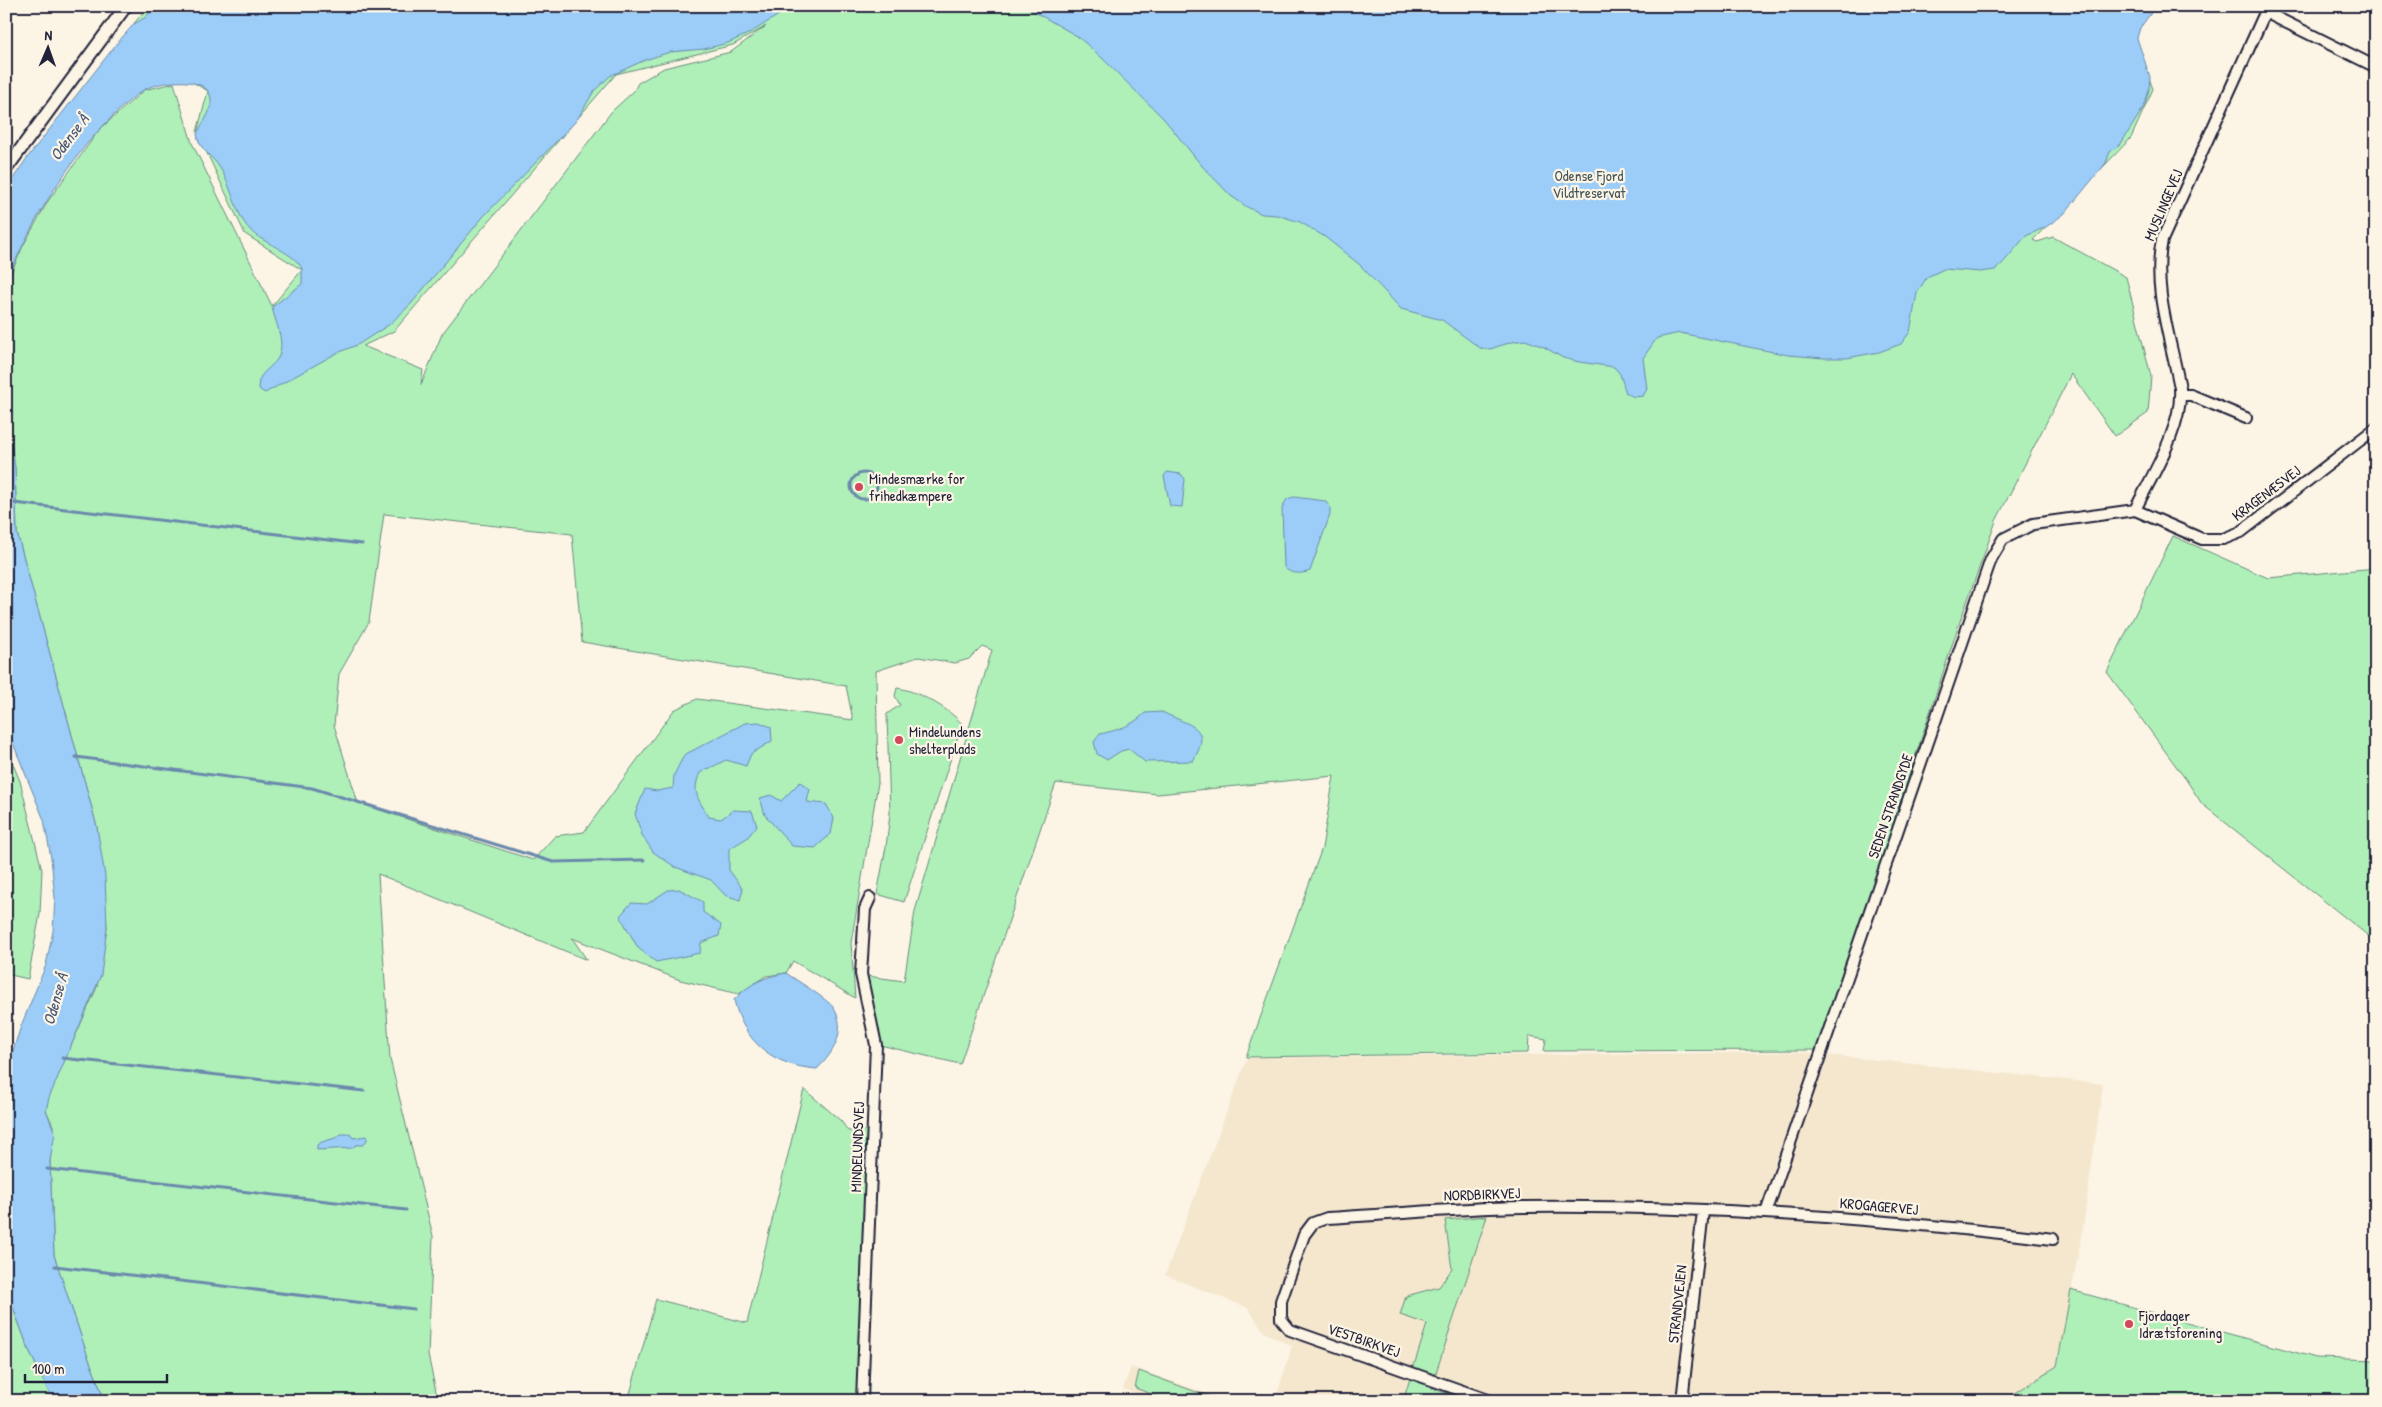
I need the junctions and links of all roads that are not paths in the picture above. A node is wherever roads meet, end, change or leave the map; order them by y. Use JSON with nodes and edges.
{"nodes":[{"id":1,"x":124,"y":7,"type":"edge"},
{"id":2,"x":2267,"y":9,"type":"edge"},
{"id":3,"x":2376,"y":67,"type":"edge"},
{"id":4,"x":6,"y":169,"type":"edge"},
{"id":5,"x":2180,"y":395,"type":"junction"},
{"id":6,"x":2246,"y":418,"type":"dead end"},
{"id":7,"x":2373,"y":434,"type":"edge"},
{"id":8,"x":2135,"y":510,"type":"junction"},
{"id":9,"x":870,"y":898,"type":"dead end"},
{"id":10,"x":1703,"y":1210,"type":"junction"},
{"id":11,"x":1766,"y":1213,"type":"junction"},
{"id":12,"x":2052,"y":1239,"type":"dead end"},
{"id":13,"x":1292,"y":1267,"type":"joint"},
{"id":14,"x":862,"y":1401,"type":"edge"},
{"id":15,"x":1491,"y":1401,"type":"edge"},
{"id":16,"x":1682,"y":1401,"type":"edge"}],
"edges":[{"from":1,"to":4,"type":"street"},
{"from":2,"to":3,"type":"street"},
{"from":2,"to":5,"type":"street","name":"MUSLINGEVEJ"},
{"from":5,"to":6,"type":"street"},
{"from":5,"to":8,"type":"street","name":"MUSLINGEVEJ"},
{"from":7,"to":8,"type":"street","name":"KRAGENÆSVEJ"},
{"from":8,"to":11,"type":"street","name":"SEDEN STRANDGYDE"},
{"from":9,"to":14,"type":"street","name":"MINDELUNDSVEJ"},
{"from":10,"to":11,"type":"street","name":"KROGAGERVEJ"},
{"from":10,"to":13,"type":"street","name":"NORDBIRKVEJ"},
{"from":10,"to":16,"type":"street","name":"STRANDVEJEN"},
{"from":11,"to":12,"type":"street","name":"KROGAGERVEJ"},
{"from":13,"to":15,"type":"street","name":"VESTBIRKVEJ"}]}
